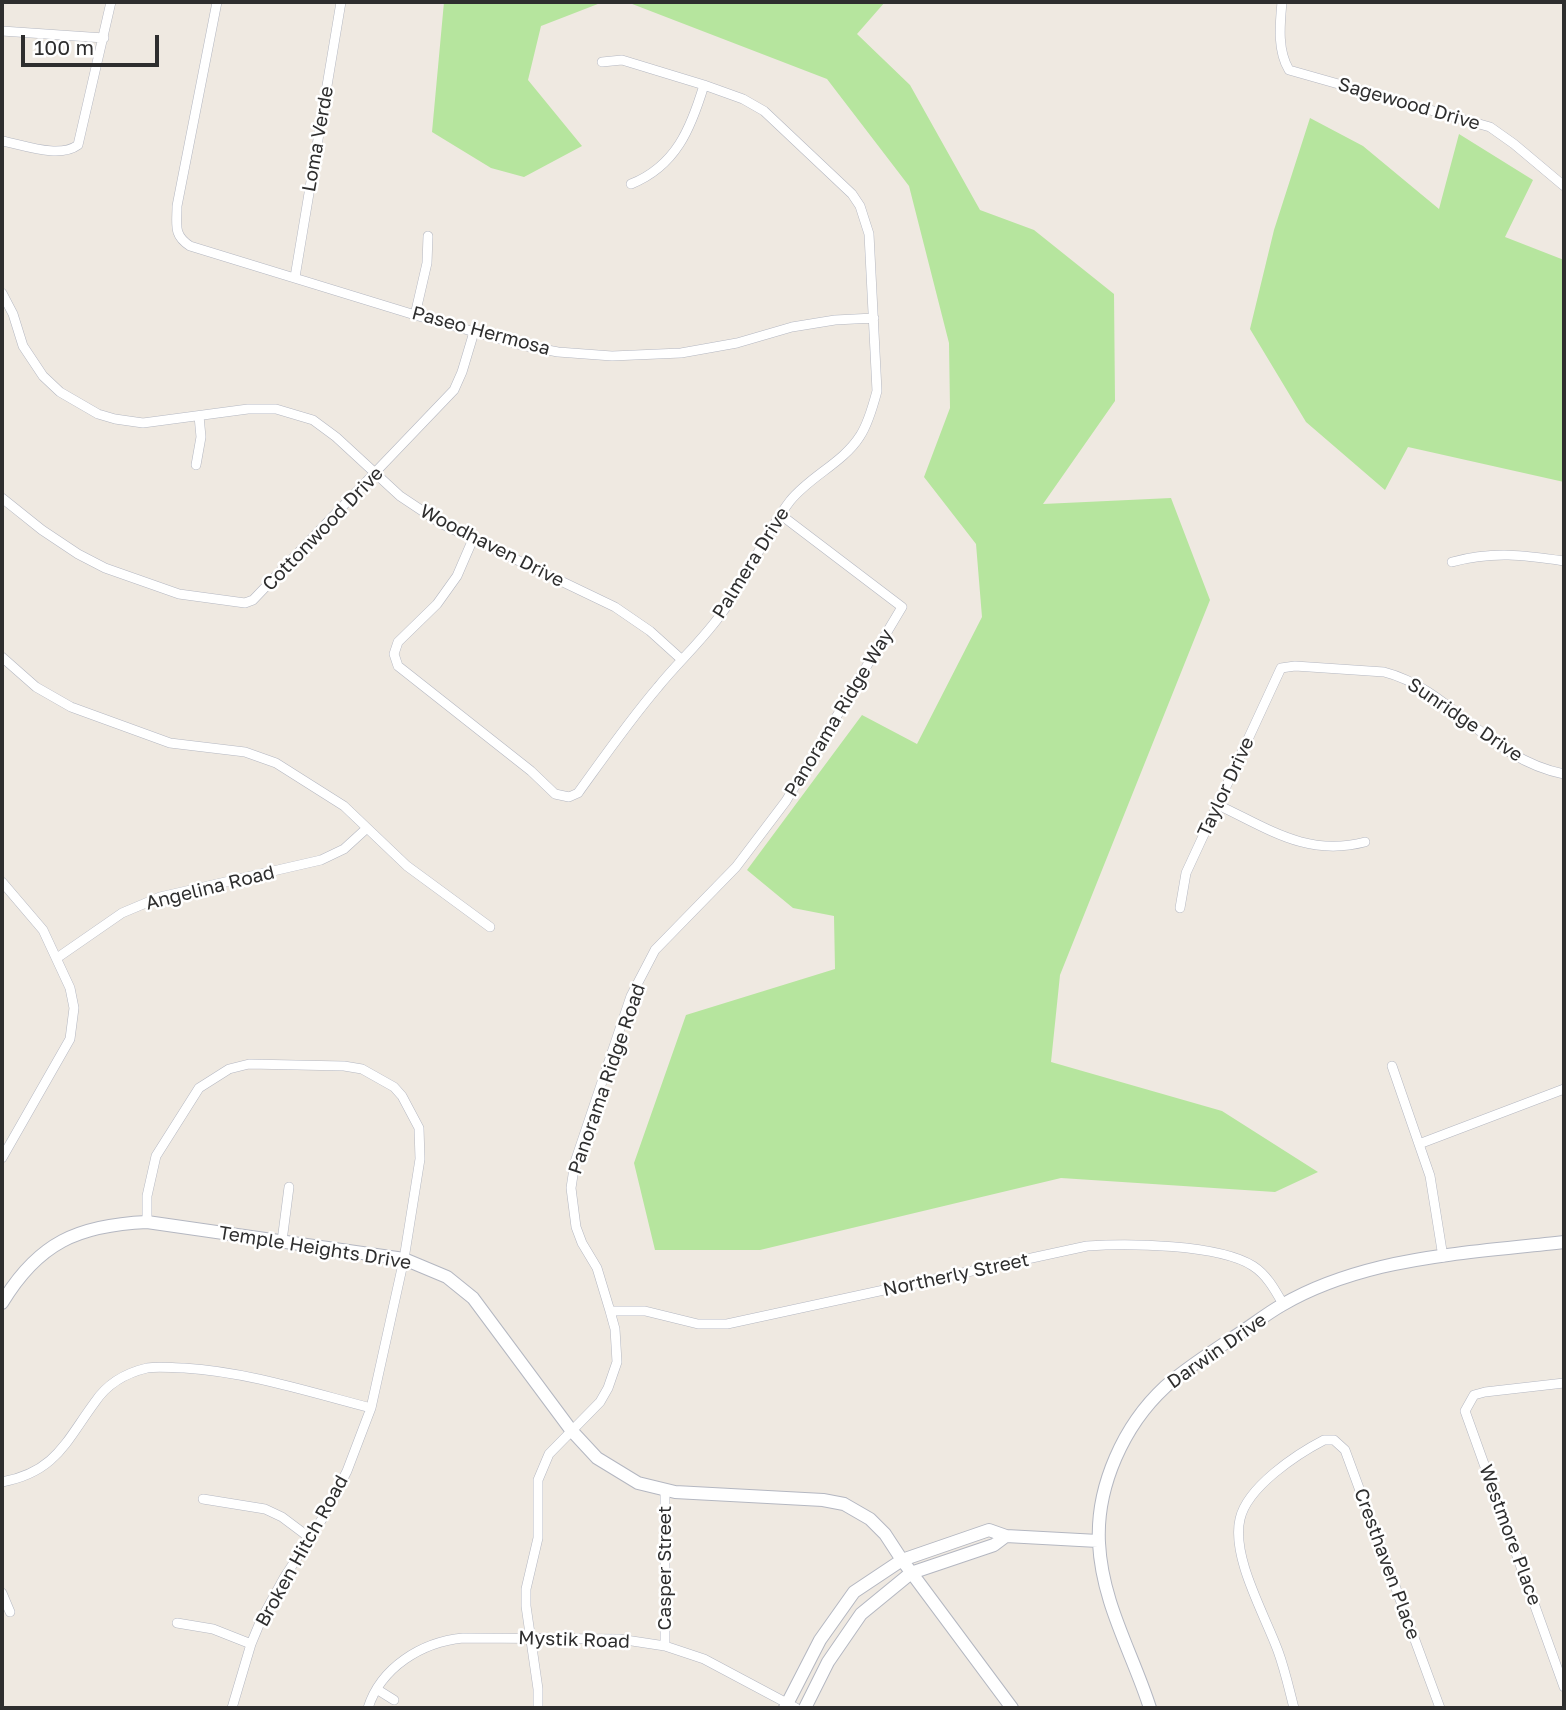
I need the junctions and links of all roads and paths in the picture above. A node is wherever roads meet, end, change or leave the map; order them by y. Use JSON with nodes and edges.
{"nodes":[{"id":1,"x":111,"y":2,"type":"edge"},
{"id":2,"x":217,"y":2,"type":"edge"},
{"id":3,"x":341,"y":2,"type":"edge"},
{"id":4,"x":1282,"y":2,"type":"edge"},
{"id":5,"x":2,"y":32,"type":"edge"},
{"id":6,"x":104,"y":38,"type":"junction"},
{"id":7,"x":602,"y":62,"type":"dead end"},
{"id":8,"x":704,"y":85,"type":"junction"},
{"id":9,"x":2,"y":141,"type":"edge"},
{"id":10,"x":631,"y":184,"type":"dead end"},
{"id":11,"x":1564,"y":186,"type":"edge"},
{"id":12,"x":428,"y":236,"type":"dead end"},
{"id":13,"x":295,"y":277,"type":"junction"},
{"id":14,"x":2,"y":293,"type":"edge"},
{"id":15,"x":415,"y":315,"type":"junction"},
{"id":16,"x":874,"y":318,"type":"junction"},
{"id":17,"x":474,"y":332,"type":"junction"},
{"id":18,"x":199,"y":416,"type":"junction"},
{"id":19,"x":196,"y":465,"type":"dead end"},
{"id":20,"x":376,"y":474,"type":"junction"},
{"id":21,"x":2,"y":498,"type":"edge"},
{"id":22,"x":781,"y":515,"type":"junction"},
{"id":23,"x":473,"y":539,"type":"junction"},
{"id":24,"x":1564,"y":561,"type":"edge"},
{"id":25,"x":1452,"y":562,"type":"dead end"},
{"id":26,"x":2,"y":657,"type":"edge"},
{"id":27,"x":681,"y":659,"type":"junction"},
{"id":28,"x":1282,"y":668,"type":"joint"},
{"id":29,"x":1564,"y":775,"type":"edge"},
{"id":30,"x":1218,"y":805,"type":"junction"},
{"id":31,"x":367,"y":828,"type":"junction"},
{"id":32,"x":1365,"y":842,"type":"dead end"},
{"id":33,"x":736,"y":867,"type":"joint"},
{"id":34,"x":2,"y":882,"type":"edge"},
{"id":35,"x":1180,"y":908,"type":"dead end"},
{"id":36,"x":490,"y":927,"type":"dead end"},
{"id":37,"x":57,"y":958,"type":"junction"},
{"id":38,"x":1392,"y":1066,"type":"dead end"},
{"id":39,"x":1564,"y":1089,"type":"edge"},
{"id":40,"x":1419,"y":1144,"type":"junction"},
{"id":41,"x":2,"y":1158,"type":"edge"},
{"id":42,"x":289,"y":1187,"type":"dead end"},
{"id":43,"x":147,"y":1222,"type":"junction"},
{"id":44,"x":282,"y":1241,"type":"junction"},
{"id":45,"x":1564,"y":1242,"type":"edge"},
{"id":46,"x":1443,"y":1257,"type":"junction"},
{"id":47,"x":404,"y":1259,"type":"junction"},
{"id":48,"x":2,"y":1303,"type":"edge"},
{"id":49,"x":1283,"y":1304,"type":"junction"},
{"id":50,"x":610,"y":1311,"type":"junction"},
{"id":51,"x":1564,"y":1383,"type":"edge"},
{"id":52,"x":371,"y":1408,"type":"junction"},
{"id":53,"x":571,"y":1430,"type":"junction"},
{"id":54,"x":2,"y":1482,"type":"edge"},
{"id":55,"x":665,"y":1490,"type":"junction"},
{"id":56,"x":203,"y":1499,"type":"dead end"},
{"id":57,"x":1006,"y":1536,"type":"junction"},
{"id":58,"x":310,"y":1538,"type":"junction"},
{"id":59,"x":1098,"y":1541,"type":"junction"},
{"id":60,"x":902,"y":1560,"type":"junction"},
{"id":61,"x":911,"y":1573,"type":"junction"},
{"id":62,"x":2,"y":1593,"type":"edge"},
{"id":63,"x":10,"y":1612,"type":"dead end"},
{"id":64,"x":177,"y":1623,"type":"dead end"},
{"id":65,"x":531,"y":1638,"type":"junction"},
{"id":66,"x":251,"y":1644,"type":"junction"},
{"id":67,"x":665,"y":1646,"type":"junction"},
{"id":68,"x":1564,"y":1687,"type":"edge"},
{"id":69,"x":378,"y":1690,"type":"junction"},
{"id":70,"x":394,"y":1700,"type":"dead end"},
{"id":71,"x":790,"y":1707,"type":"edge"},
{"id":72,"x":232,"y":1708,"type":"edge"},
{"id":73,"x":368,"y":1708,"type":"edge"},
{"id":74,"x":538,"y":1708,"type":"edge"},
{"id":75,"x":805,"y":1708,"type":"edge"},
{"id":76,"x":1012,"y":1708,"type":"edge"},
{"id":77,"x":1150,"y":1708,"type":"edge"},
{"id":78,"x":1294,"y":1708,"type":"edge"},
{"id":79,"x":1440,"y":1708,"type":"edge"}],
"edges":[{"from":1,"to":6,"type":"street"},
{"from":2,"to":13,"type":"street","name":"Paseo Hermosa"},
{"from":3,"to":13,"type":"street","name":"Loma Verde"},
{"from":4,"to":11,"type":"street","name":"Sagewood Drive"},
{"from":5,"to":6,"type":"street"},
{"from":6,"to":9,"type":"street"},
{"from":7,"to":8,"type":"street","name":"Palmera Drive"},
{"from":8,"to":10,"type":"street"},
{"from":8,"to":16,"type":"street","name":"Palmera Drive"},
{"from":12,"to":15,"type":"street"},
{"from":13,"to":15,"type":"street","name":"Paseo Hermosa"},
{"from":14,"to":18,"type":"street","name":"Woodhaven Drive"},
{"from":15,"to":17,"type":"street","name":"Paseo Hermosa"},
{"from":16,"to":17,"type":"street","name":"Paseo Hermosa"},
{"from":16,"to":22,"type":"street","name":"Palmera Drive"},
{"from":17,"to":20,"type":"street","name":"Cottonwood Drive"},
{"from":18,"to":19,"type":"street"},
{"from":18,"to":20,"type":"street","name":"Woodhaven Drive"},
{"from":20,"to":21,"type":"street","name":"Cottonwood Drive"},
{"from":20,"to":23,"type":"street","name":"Woodhaven Drive"},
{"from":22,"to":27,"type":"street","name":"Palmera Drive"},
{"from":22,"to":33,"type":"street","name":"Panorama Ridge Way"},
{"from":23,"to":27,"type":"street","name":"Woodhaven Drive"},
{"from":23,"to":27,"type":"street","name":"Palmera Drive"},
{"from":24,"to":25,"type":"street"},
{"from":26,"to":31,"type":"street"},
{"from":28,"to":29,"type":"street","name":"Sunridge Drive"},
{"from":28,"to":30,"type":"street","name":"Taylor Drive"},
{"from":30,"to":32,"type":"street"},
{"from":30,"to":35,"type":"street","name":"Taylor Drive"},
{"from":31,"to":36,"type":"street"},
{"from":31,"to":37,"type":"street","name":"Angelina Road"},
{"from":33,"to":50,"type":"street","name":"Panorama Ridge Road"},
{"from":34,"to":37,"type":"street"},
{"from":37,"to":41,"type":"street"},
{"from":38,"to":40,"type":"street"},
{"from":39,"to":40,"type":"street"},
{"from":40,"to":46,"type":"street"},
{"from":42,"to":44,"type":"street"},
{"from":43,"to":44,"type":"street","name":"Temple Heights Drive"},
{"from":43,"to":47,"type":"street","name":"Broken Hitch Road"},
{"from":43,"to":48,"type":"street","name":"Temple Heights Drive"},
{"from":44,"to":47,"type":"street","name":"Temple Heights Drive"},
{"from":45,"to":46,"type":"street","name":"Darwin Drive"},
{"from":46,"to":49,"type":"street","name":"Darwin Drive"},
{"from":47,"to":52,"type":"street","name":"Broken Hitch Road"},
{"from":47,"to":53,"type":"street","name":"Temple Heights Drive"},
{"from":49,"to":50,"type":"street","name":"Northerly Street"},
{"from":49,"to":59,"type":"street","name":"Darwin Drive"},
{"from":50,"to":53,"type":"street","name":"Panorama Ridge Road"},
{"from":51,"to":68,"type":"street","name":"Westmore Place"},
{"from":52,"to":54,"type":"street"},
{"from":52,"to":58,"type":"street","name":"Broken Hitch Road"},
{"from":53,"to":55,"type":"street","name":"Temple Heights Drive"},
{"from":53,"to":65,"type":"street","name":"Panorama Ridge Road"},
{"from":55,"to":60,"type":"street","name":"Temple Heights Drive"},
{"from":55,"to":67,"type":"street","name":"Casper Street"},
{"from":56,"to":58,"type":"street"},
{"from":57,"to":59,"type":"street"},
{"from":57,"to":60,"type":"street"},
{"from":57,"to":61,"type":"street"},
{"from":58,"to":66,"type":"street","name":"Broken Hitch Road"},
{"from":59,"to":77,"type":"street","name":"Darwin Drive"},
{"from":60,"to":61,"type":"street","name":"Temple Heights Drive"},
{"from":60,"to":71,"type":"street"},
{"from":61,"to":75,"type":"street"},
{"from":61,"to":76,"type":"street","name":"Temple Heights Drive"},
{"from":62,"to":63,"type":"street"},
{"from":64,"to":66,"type":"street"},
{"from":65,"to":67,"type":"street","name":"Mystik Road"},
{"from":65,"to":69,"type":"street","name":"Mystik Road"},
{"from":65,"to":74,"type":"street","name":"Panorama Ridge Road"},
{"from":66,"to":72,"type":"street","name":"Broken Hitch Road"},
{"from":67,"to":71,"type":"street","name":"Mystik Road"},
{"from":69,"to":70,"type":"street"},
{"from":69,"to":73,"type":"street","name":"Mystik Road"},
{"from":78,"to":79,"type":"street","name":"Cresthaven Place"}]}
